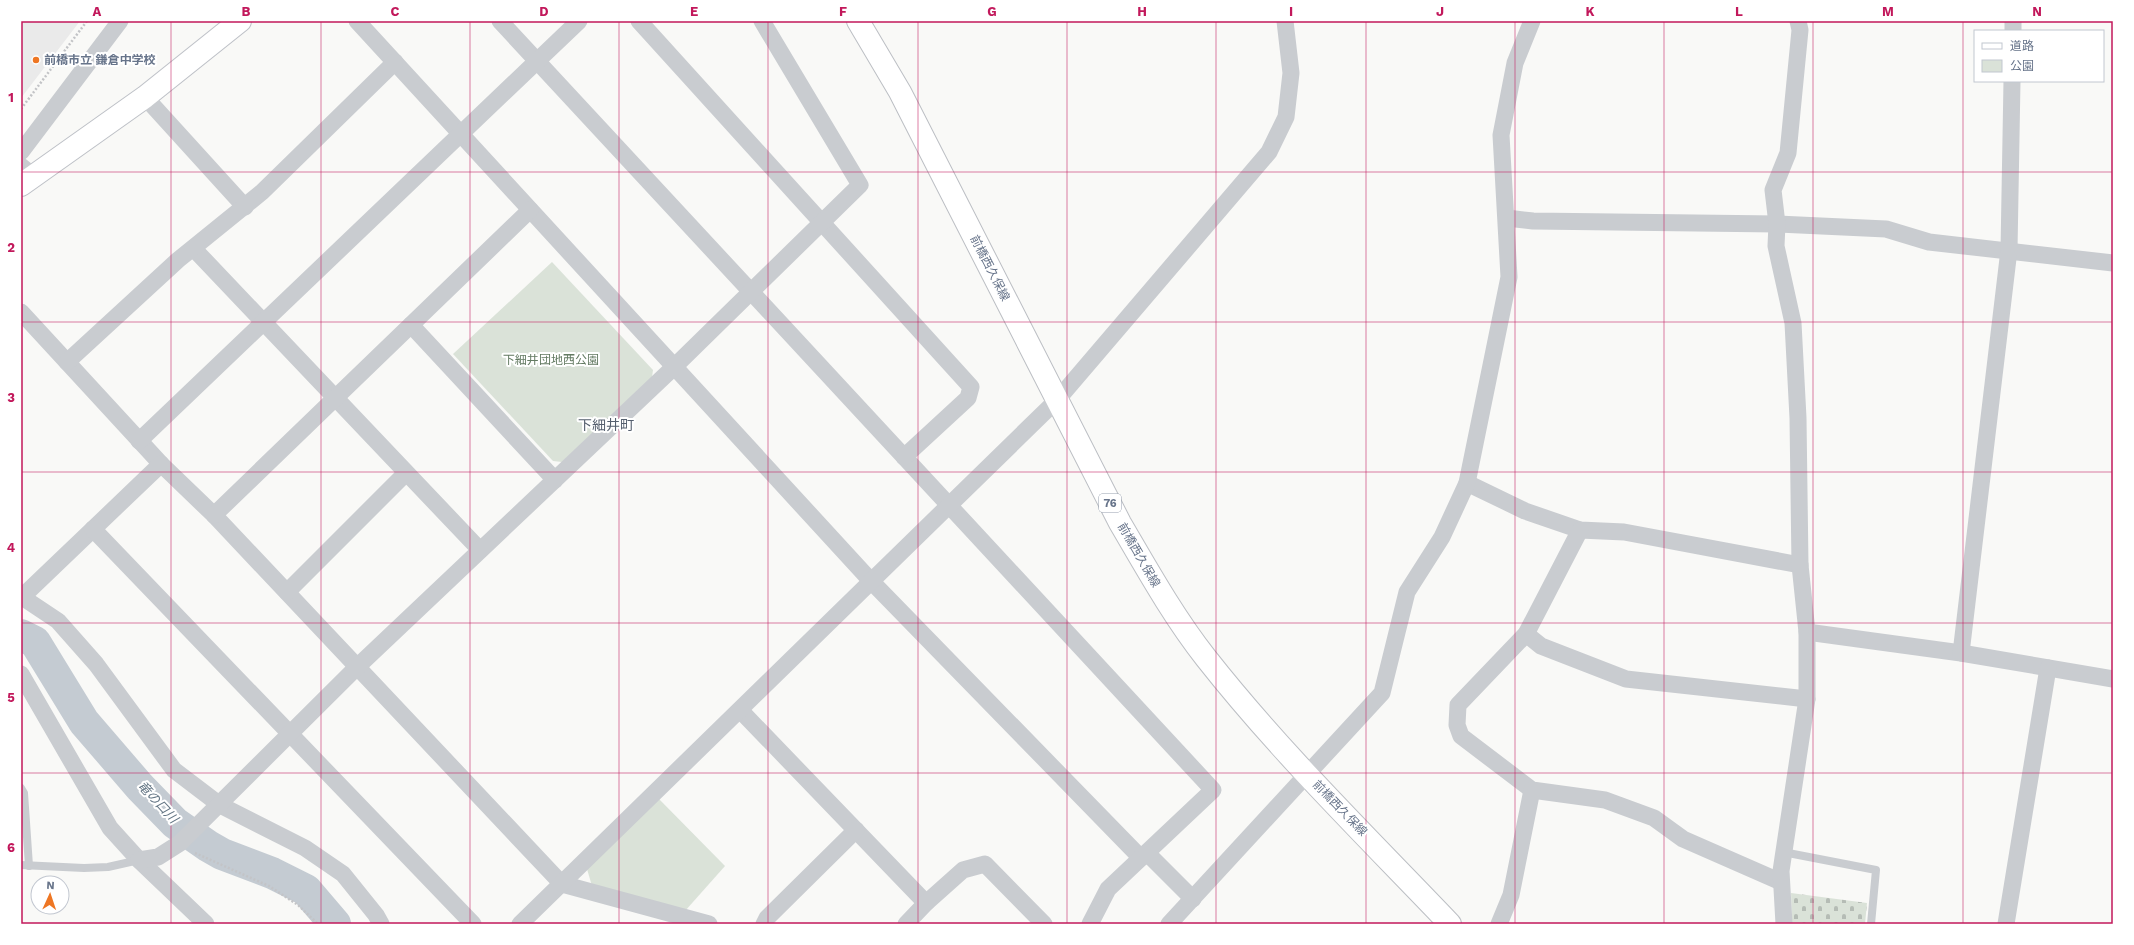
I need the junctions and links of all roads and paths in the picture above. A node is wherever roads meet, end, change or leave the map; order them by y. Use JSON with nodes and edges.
{"nodes":[{"id":1,"x":88,"y":21,"type":"edge"},
{"id":2,"x":120,"y":21,"type":"edge"},
{"id":3,"x":240,"y":21,"type":"edge"},
{"id":4,"x":358,"y":21,"type":"edge"},
{"id":5,"x":500,"y":21,"type":"edge"},
{"id":6,"x":579,"y":21,"type":"edge"},
{"id":7,"x":638,"y":21,"type":"edge"},
{"id":8,"x":762,"y":21,"type":"edge"},
{"id":9,"x":858,"y":21,"type":"edge"},
{"id":10,"x":1285,"y":21,"type":"edge"},
{"id":11,"x":1532,"y":21,"type":"edge"},
{"id":12,"x":1798,"y":21,"type":"edge"},
{"id":13,"x":537,"y":60,"type":"junction"},
{"id":14,"x":395,"y":62,"type":"junction"},
{"id":15,"x":2012,"y":82,"type":"edge"},
{"id":16,"x":145,"y":97,"type":"junction"},
{"id":17,"x":21,"y":109,"type":"edge"},
{"id":18,"x":461,"y":134,"type":"junction"},
{"id":19,"x":21,"y":152,"type":"edge"},
{"id":20,"x":25,"y":176,"type":"edge"},
{"id":21,"x":245,"y":207,"type":"junction"},
{"id":22,"x":530,"y":210,"type":"junction"},
{"id":23,"x":1507,"y":218,"type":"junction"},
{"id":24,"x":822,"y":222,"type":"junction"},
{"id":25,"x":1777,"y":224,"type":"junction"},
{"id":26,"x":194,"y":249,"type":"junction"},
{"id":27,"x":2009,"y":250,"type":"junction"},
{"id":28,"x":2113,"y":263,"type":"edge"},
{"id":29,"x":751,"y":291,"type":"junction"},
{"id":30,"x":21,"y":312,"type":"edge"},
{"id":31,"x":263,"y":323,"type":"junction"},
{"id":32,"x":411,"y":325,"type":"junction"},
{"id":33,"x":67,"y":362,"type":"junction"},
{"id":34,"x":674,"y":367,"type":"junction"},
{"id":35,"x":335,"y":398,"type":"junction"},
{"id":36,"x":1058,"y":398,"type":"junction"},
{"id":37,"x":139,"y":442,"type":"junction"},
{"id":38,"x":904,"y":457,"type":"junction"},
{"id":39,"x":161,"y":464,"type":"junction"},
{"id":40,"x":406,"y":473,"type":"junction"},
{"id":41,"x":555,"y":480,"type":"junction"},
{"id":42,"x":1467,"y":483,"type":"junction"},
{"id":43,"x":949,"y":505,"type":"junction"},
{"id":44,"x":214,"y":515,"type":"junction"},
{"id":45,"x":93,"y":529,"type":"junction"},
{"id":46,"x":1580,"y":530,"type":"junction"},
{"id":47,"x":480,"y":550,"type":"junction"},
{"id":48,"x":1800,"y":565,"type":"junction"},
{"id":49,"x":871,"y":581,"type":"junction"},
{"id":50,"x":287,"y":592,"type":"junction"},
{"id":51,"x":22,"y":597,"type":"edge"},
{"id":52,"x":1807,"y":632,"type":"junction"},
{"id":53,"x":1526,"y":634,"type":"junction"},
{"id":54,"x":1961,"y":653,"type":"junction"},
{"id":55,"x":356,"y":668,"type":"junction"},
{"id":56,"x":2048,"y":668,"type":"junction"},
{"id":57,"x":21,"y":674,"type":"edge"},
{"id":58,"x":2113,"y":679,"type":"edge"},
{"id":59,"x":1807,"y":699,"type":"junction"},
{"id":60,"x":740,"y":710,"type":"junction"},
{"id":61,"x":290,"y":734,"type":"junction"},
{"id":62,"x":1308,"y":775,"type":"junction"},
{"id":63,"x":21,"y":788,"type":"edge"},
{"id":64,"x":1532,"y":790,"type":"junction"},
{"id":65,"x":215,"y":808,"type":"junction"},
{"id":66,"x":856,"y":830,"type":"junction"},
{"id":67,"x":179,"y":844,"type":"junction"},
{"id":68,"x":1783,"y":852,"type":"junction"},
{"id":69,"x":1144,"y":855,"type":"junction"},
{"id":70,"x":140,"y":860,"type":"junction"},
{"id":71,"x":25,"y":866,"type":"edge"},
{"id":72,"x":1781,"y":882,"type":"junction"},
{"id":73,"x":562,"y":884,"type":"junction"},
{"id":74,"x":1193,"y":899,"type":"junction"},
{"id":75,"x":926,"y":903,"type":"junction"},
{"id":76,"x":206,"y":924,"type":"edge"},
{"id":77,"x":318,"y":924,"type":"edge"},
{"id":78,"x":381,"y":924,"type":"edge"},
{"id":79,"x":473,"y":924,"type":"edge"},
{"id":80,"x":520,"y":924,"type":"edge"},
{"id":81,"x":709,"y":924,"type":"edge"},
{"id":82,"x":764,"y":924,"type":"edge"},
{"id":83,"x":906,"y":924,"type":"edge"},
{"id":84,"x":1044,"y":924,"type":"edge"},
{"id":85,"x":1090,"y":924,"type":"edge"},
{"id":86,"x":1170,"y":924,"type":"edge"},
{"id":87,"x":1450,"y":924,"type":"edge"},
{"id":88,"x":1499,"y":924,"type":"edge"},
{"id":89,"x":1784,"y":924,"type":"edge"},
{"id":90,"x":1871,"y":924,"type":"edge"},
{"id":91,"x":2006,"y":924,"type":"edge"}],
"edges":[{"from":1,"to":17,"type":"path"},
{"from":2,"to":19,"type":"street"},
{"from":3,"to":16,"type":"main road"},
{"from":4,"to":14,"type":"street"},
{"from":5,"to":13,"type":"street"},
{"from":6,"to":13,"type":"street"},
{"from":7,"to":24,"type":"street"},
{"from":8,"to":24,"type":"street"},
{"from":9,"to":36,"type":"main road","name":"前橋西久保線","number":"76"},
{"from":10,"to":36,"type":"street"},
{"from":11,"to":23,"type":"street"},
{"from":12,"to":25,"type":"street"},
{"from":13,"to":18,"type":"street"},
{"from":13,"to":29,"type":"street"},
{"from":14,"to":18,"type":"street"},
{"from":14,"to":21,"type":"street"},
{"from":15,"to":27,"type":"street"},
{"from":16,"to":20,"type":"main road"},
{"from":16,"to":21,"type":"street"},
{"from":18,"to":22,"type":"street"},
{"from":18,"to":31,"type":"street"},
{"from":21,"to":26,"type":"street"},
{"from":22,"to":32,"type":"street"},
{"from":22,"to":34,"type":"street"},
{"from":23,"to":25,"type":"street"},
{"from":23,"to":42,"type":"street"},
{"from":24,"to":29,"type":"street"},
{"from":24,"to":38,"type":"street"},
{"from":25,"to":27,"type":"street"},
{"from":25,"to":48,"type":"street"},
{"from":26,"to":31,"type":"street"},
{"from":26,"to":33,"type":"street"},
{"from":27,"to":28,"type":"street"},
{"from":27,"to":54,"type":"street"},
{"from":29,"to":34,"type":"street"},
{"from":29,"to":38,"type":"street"},
{"from":30,"to":33,"type":"street"},
{"from":31,"to":35,"type":"street"},
{"from":31,"to":37,"type":"street"},
{"from":32,"to":35,"type":"street"},
{"from":32,"to":41,"type":"street"},
{"from":33,"to":37,"type":"street"},
{"from":34,"to":41,"type":"street"},
{"from":34,"to":49,"type":"street"},
{"from":35,"to":40,"type":"street"},
{"from":35,"to":44,"type":"street"},
{"from":36,"to":43,"type":"street"},
{"from":36,"to":62,"type":"main road","name":"前橋西久保線","number":"76"},
{"from":37,"to":39,"type":"street"},
{"from":38,"to":43,"type":"street"},
{"from":39,"to":44,"type":"street"},
{"from":39,"to":45,"type":"street"},
{"from":40,"to":47,"type":"street"},
{"from":40,"to":50,"type":"street"},
{"from":41,"to":47,"type":"street"},
{"from":42,"to":46,"type":"street"},
{"from":42,"to":62,"type":"street"},
{"from":43,"to":49,"type":"street"},
{"from":43,"to":69,"type":"street"},
{"from":44,"to":50,"type":"street"},
{"from":45,"to":51,"type":"street"},
{"from":45,"to":61,"type":"street"},
{"from":46,"to":48,"type":"street"},
{"from":46,"to":53,"type":"street"},
{"from":47,"to":55,"type":"street"},
{"from":48,"to":52,"type":"street"},
{"from":49,"to":60,"type":"street"},
{"from":49,"to":69,"type":"street"},
{"from":50,"to":55,"type":"street"},
{"from":51,"to":65,"type":"street"},
{"from":52,"to":54,"type":"street"},
{"from":52,"to":59,"type":"street"},
{"from":53,"to":59,"type":"street"},
{"from":53,"to":64,"type":"street"},
{"from":54,"to":56,"type":"street"},
{"from":55,"to":61,"type":"street"},
{"from":55,"to":73,"type":"street"},
{"from":56,"to":58,"type":"street"},
{"from":56,"to":91,"type":"street"},
{"from":57,"to":70,"type":"street"},
{"from":59,"to":68,"type":"street"},
{"from":60,"to":66,"type":"street"},
{"from":60,"to":73,"type":"street"},
{"from":61,"to":65,"type":"street"},
{"from":61,"to":79,"type":"street"},
{"from":62,"to":74,"type":"street"},
{"from":62,"to":87,"type":"main road","name":"前橋西久保線","number":"76"},
{"from":63,"to":71,"type":"lane"},
{"from":64,"to":72,"type":"street"},
{"from":64,"to":88,"type":"street"},
{"from":65,"to":67,"type":"street"},
{"from":65,"to":78,"type":"street"},
{"from":66,"to":75,"type":"street"},
{"from":66,"to":82,"type":"street"},
{"from":67,"to":70,"type":"street"},
{"from":67,"to":77,"type":"path"},
{"from":68,"to":72,"type":"street"},
{"from":68,"to":90,"type":"lane"},
{"from":69,"to":74,"type":"street"},
{"from":69,"to":85,"type":"street"},
{"from":70,"to":71,"type":"lane"},
{"from":70,"to":76,"type":"street"},
{"from":72,"to":89,"type":"street"},
{"from":73,"to":80,"type":"street"},
{"from":73,"to":81,"type":"street"},
{"from":74,"to":86,"type":"street"},
{"from":75,"to":83,"type":"street"},
{"from":75,"to":84,"type":"street"}]}
